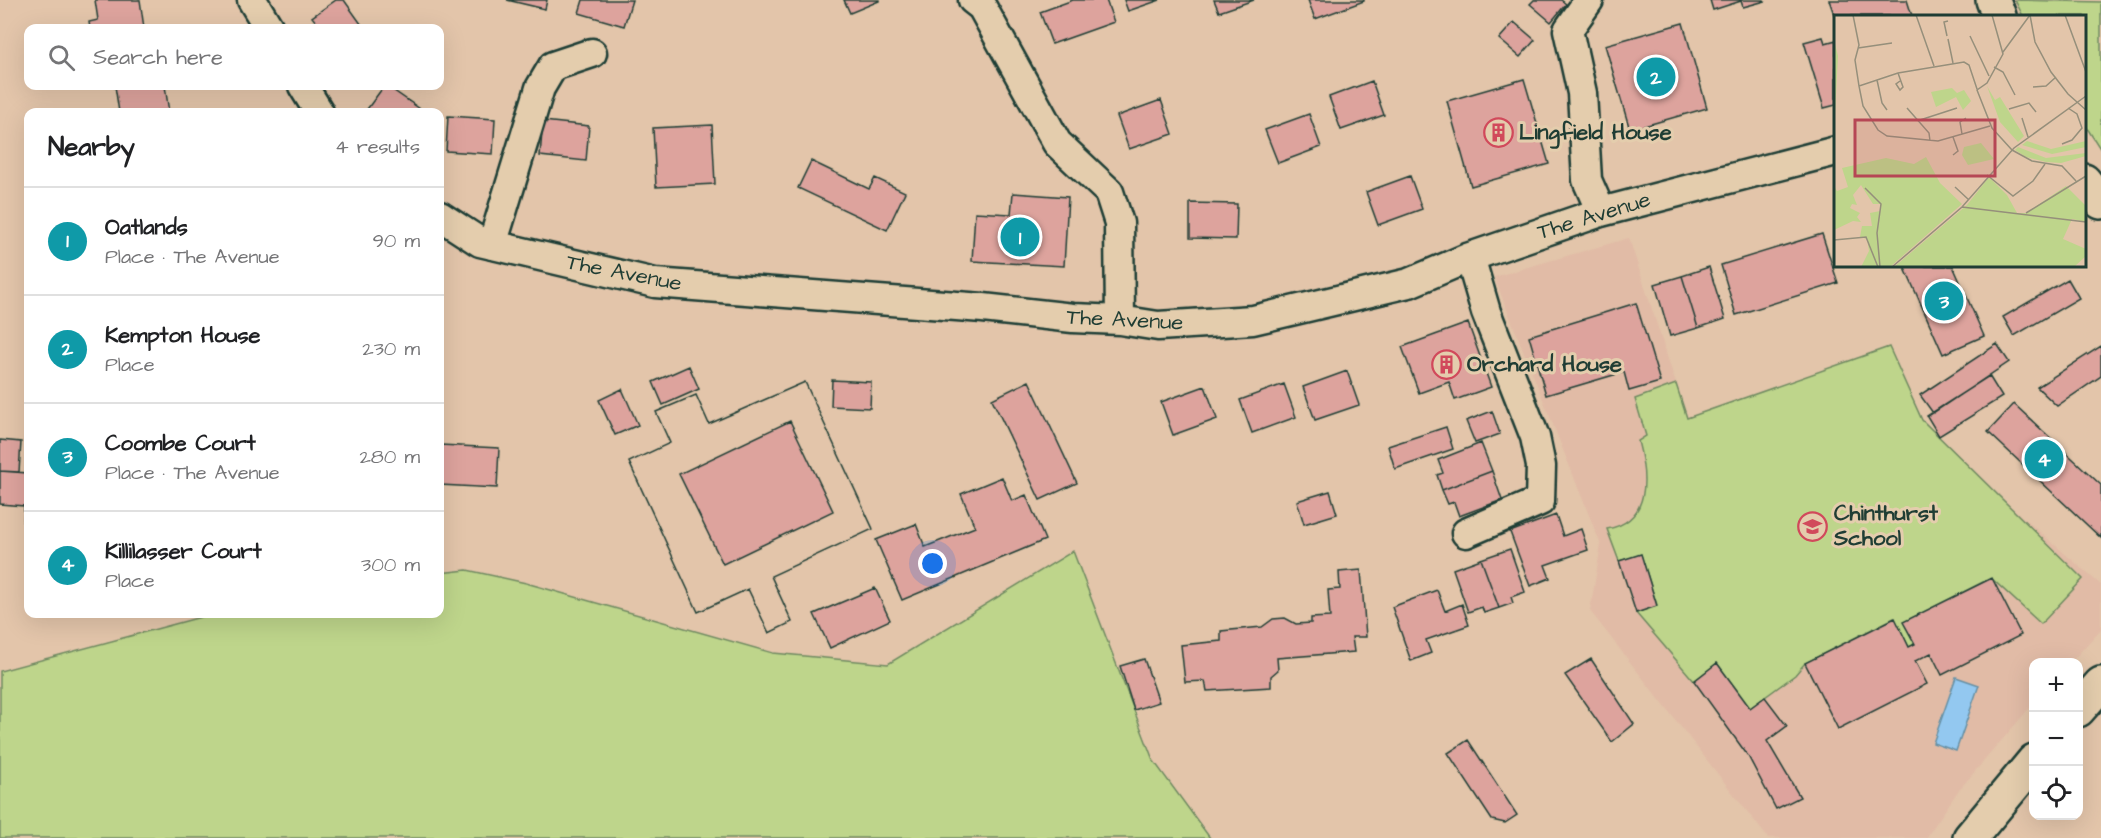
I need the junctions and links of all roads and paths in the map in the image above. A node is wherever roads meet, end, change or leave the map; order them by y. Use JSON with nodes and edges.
{"nodes":[{"id":1,"x":252,"y":0,"type":"edge"},
{"id":2,"x":1590,"y":0,"type":"edge"},
{"id":3,"x":1993,"y":0,"type":"edge"},
{"id":4,"x":982,"y":2,"type":"edge"},
{"id":5,"x":1999,"y":15,"type":"edge"},
{"id":6,"x":267,"y":24,"type":"edge"},
{"id":7,"x":592,"y":53,"type":"dead end"},
{"id":8,"x":306,"y":90,"type":"edge"},
{"id":9,"x":317,"y":108,"type":"edge"},
{"id":10,"x":1834,"y":153,"type":"edge"},
{"id":11,"x":2086,"y":182,"type":"edge"},
{"id":12,"x":2101,"y":202,"type":"edge"},
{"id":13,"x":1600,"y":212,"type":"junction"},
{"id":14,"x":444,"y":219,"type":"edge"},
{"id":15,"x":492,"y":245,"type":"junction"},
{"id":16,"x":1470,"y":257,"type":"junction"},
{"id":17,"x":1120,"y":320,"type":"junction"},
{"id":18,"x":1466,"y":533,"type":"dead end"},
{"id":19,"x":2101,"y":684,"type":"edge"},
{"id":20,"x":2083,"y":705,"type":"edge"},
{"id":21,"x":2030,"y":766,"type":"edge"},
{"id":22,"x":1982,"y":832,"type":"edge"}],
"edges":[{"from":1,"to":6,"type":"street"},
{"from":2,"to":13,"type":"street"},
{"from":3,"to":5,"type":"main road"},
{"from":4,"to":17,"type":"street"},
{"from":7,"to":15,"type":"street"},
{"from":8,"to":9,"type":"street"},
{"from":10,"to":13,"type":"street","name":"The Avenue"},
{"from":11,"to":12,"type":"main road"},
{"from":13,"to":16,"type":"street","name":"The Avenue"},
{"from":14,"to":15,"type":"street","name":"The Avenue"},
{"from":15,"to":17,"type":"street","name":"The Avenue"},
{"from":16,"to":17,"type":"street","name":"The Avenue"},
{"from":16,"to":18,"type":"street"},
{"from":19,"to":20,"type":"main road"},
{"from":21,"to":22,"type":"main road"}]}
